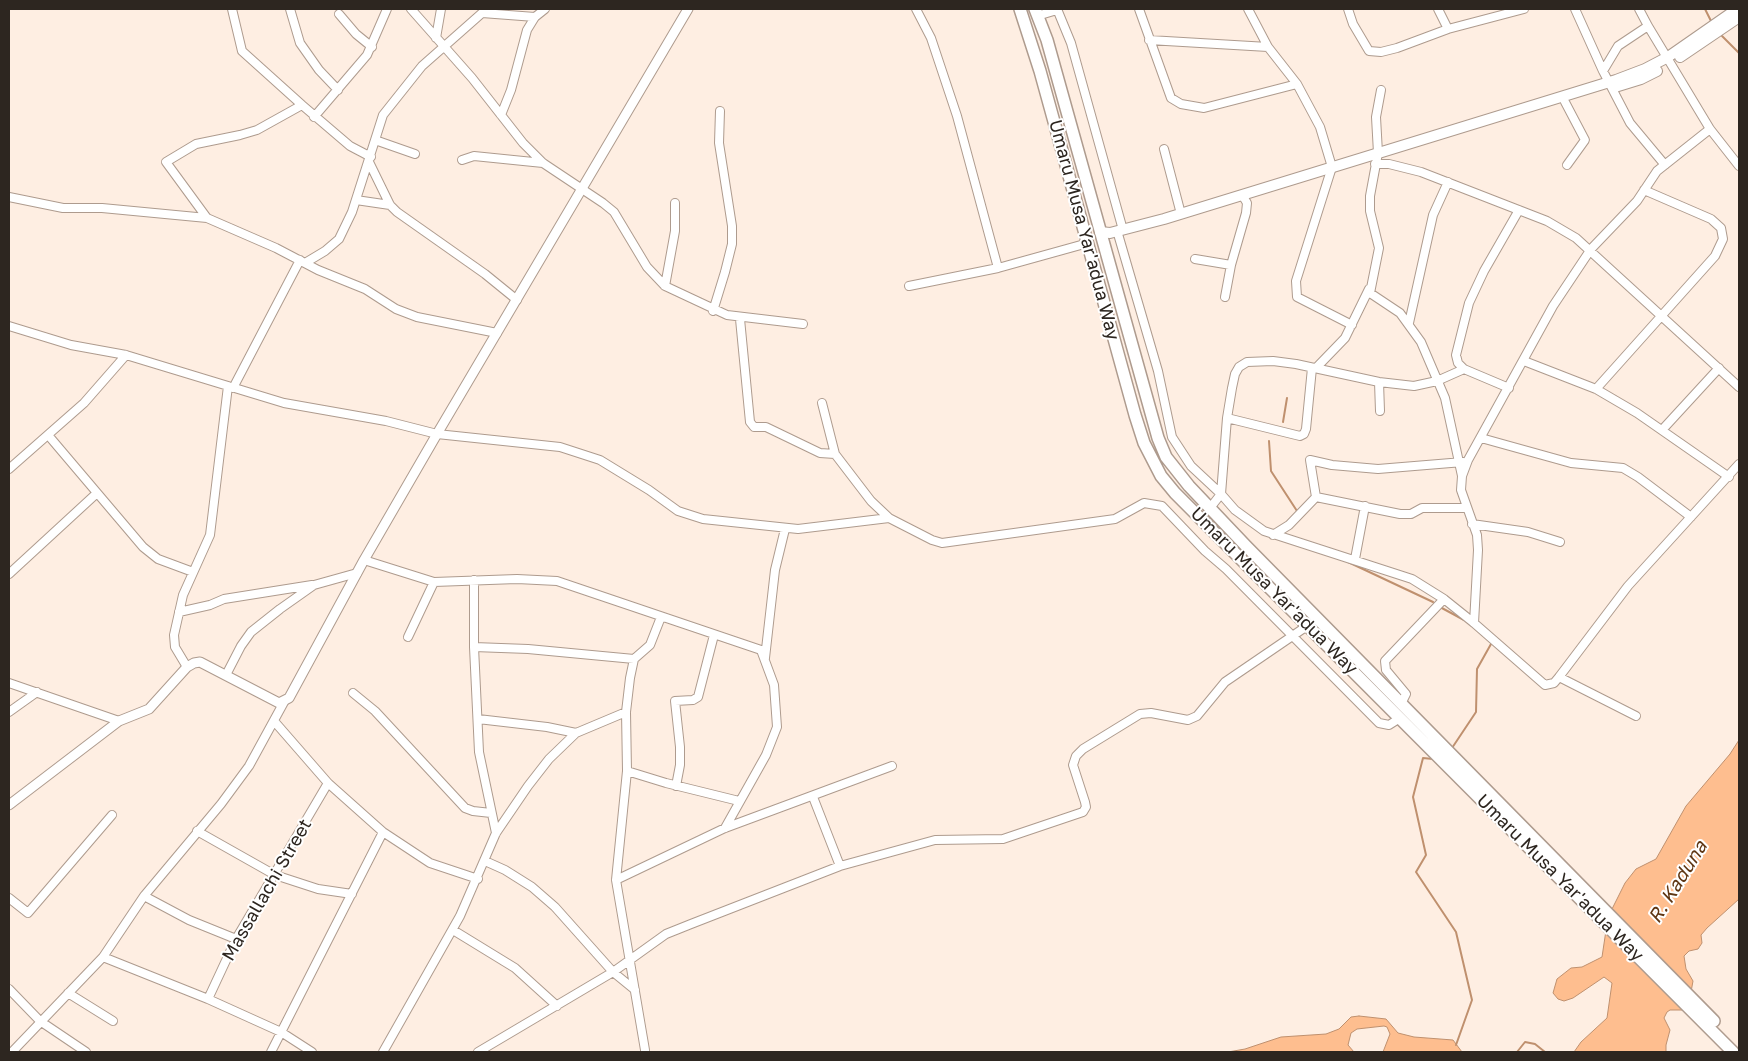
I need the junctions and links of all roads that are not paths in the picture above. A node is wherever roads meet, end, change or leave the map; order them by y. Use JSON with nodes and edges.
{"nodes":[{"id":1,"x":232,"y":9,"type":"edge"},
{"id":2,"x":290,"y":9,"type":"edge"},
{"id":3,"x":387,"y":9,"type":"edge"},
{"id":4,"x":411,"y":9,"type":"edge"},
{"id":5,"x":441,"y":9,"type":"edge"},
{"id":6,"x":545,"y":9,"type":"edge"},
{"id":7,"x":688,"y":9,"type":"edge"},
{"id":8,"x":916,"y":9,"type":"edge"},
{"id":9,"x":1020,"y":9,"type":"edge"},
{"id":10,"x":1057,"y":9,"type":"edge"},
{"id":11,"x":1139,"y":9,"type":"edge"},
{"id":12,"x":1248,"y":9,"type":"edge"},
{"id":13,"x":1348,"y":9,"type":"edge"},
{"id":14,"x":1438,"y":9,"type":"edge"},
{"id":15,"x":1524,"y":9,"type":"edge"},
{"id":16,"x":1575,"y":9,"type":"edge"},
{"id":17,"x":1639,"y":9,"type":"edge"},
{"id":18,"x":1737,"y":9,"type":"edge"},
{"id":19,"x":489,"y":11,"type":"edge"},
{"id":20,"x":1036,"y":12,"type":"edge"},
{"id":21,"x":339,"y":14,"type":"dead end"},
{"id":22,"x":1739,"y":16,"type":"edge"},
{"id":23,"x":535,"y":17,"type":"junction"},
{"id":24,"x":1648,"y":26,"type":"junction"},
{"id":25,"x":1448,"y":29,"type":"junction"},
{"id":26,"x":436,"y":38,"type":"junction"},
{"id":27,"x":1149,"y":40,"type":"junction"},
{"id":28,"x":444,"y":46,"type":"junction"},
{"id":29,"x":1268,"y":46,"type":"junction"},
{"id":30,"x":372,"y":47,"type":"junction"},
{"id":31,"x":1669,"y":61,"type":"junction"},
{"id":32,"x":1603,"y":71,"type":"junction"},
{"id":33,"x":1297,"y":84,"type":"junction"},
{"id":34,"x":1609,"y":85,"type":"junction"},
{"id":35,"x":338,"y":90,"type":"junction"},
{"id":36,"x":1381,"y":90,"type":"dead end"},
{"id":37,"x":1566,"y":102,"type":"junction"},
{"id":38,"x":302,"y":105,"type":"junction"},
{"id":39,"x":720,"y":111,"type":"dead end"},
{"id":40,"x":501,"y":114,"type":"junction"},
{"id":41,"x":314,"y":118,"type":"junction"},
{"id":42,"x":1710,"y":129,"type":"junction"},
{"id":43,"x":376,"y":140,"type":"junction"},
{"id":44,"x":1164,"y":149,"type":"dead end"},
{"id":45,"x":415,"y":154,"type":"dead end"},
{"id":46,"x":1376,"y":159,"type":"junction"},
{"id":47,"x":370,"y":160,"type":"junction"},
{"id":48,"x":462,"y":160,"type":"dead end"},
{"id":49,"x":543,"y":163,"type":"junction"},
{"id":50,"x":1567,"y":165,"type":"dead end"},
{"id":51,"x":1665,"y":165,"type":"junction"},
{"id":52,"x":1739,"y":166,"type":"edge"},
{"id":53,"x":1331,"y":170,"type":"junction"},
{"id":54,"x":1448,"y":182,"type":"junction"},
{"id":55,"x":582,"y":190,"type":"junction"},
{"id":56,"x":1644,"y":190,"type":"junction"},
{"id":57,"x":9,"y":197,"type":"edge"},
{"id":58,"x":1244,"y":198,"type":"junction"},
{"id":59,"x":356,"y":200,"type":"junction"},
{"id":60,"x":675,"y":203,"type":"dead end"},
{"id":61,"x":390,"y":205,"type":"junction"},
{"id":62,"x":1519,"y":210,"type":"junction"},
{"id":63,"x":1181,"y":214,"type":"junction"},
{"id":64,"x":208,"y":218,"type":"junction"},
{"id":65,"x":1121,"y":232,"type":"junction"},
{"id":66,"x":1101,"y":237,"type":"junction"},
{"id":67,"x":1088,"y":243,"type":"junction"},
{"id":68,"x":1591,"y":249,"type":"junction"},
{"id":69,"x":1195,"y":260,"type":"dead end"},
{"id":70,"x":303,"y":261,"type":"junction"},
{"id":71,"x":1231,"y":265,"type":"junction"},
{"id":72,"x":998,"y":268,"type":"junction"},
{"id":73,"x":665,"y":286,"type":"junction"},
{"id":74,"x":909,"y":286,"type":"dead end"},
{"id":75,"x":1370,"y":287,"type":"junction"},
{"id":76,"x":1225,"y":297,"type":"dead end"},
{"id":77,"x":517,"y":300,"type":"junction"},
{"id":78,"x":713,"y":310,"type":"junction"},
{"id":79,"x":1662,"y":316,"type":"junction"},
{"id":80,"x":740,"y":319,"type":"junction"},
{"id":81,"x":1409,"y":323,"type":"junction"},
{"id":82,"x":803,"y":324,"type":"dead end"},
{"id":83,"x":1352,"y":325,"type":"junction"},
{"id":84,"x":9,"y":326,"type":"edge"},
{"id":85,"x":497,"y":333,"type":"junction"},
{"id":86,"x":126,"y":356,"type":"junction"},
{"id":87,"x":1524,"y":361,"type":"junction"},
{"id":88,"x":1314,"y":368,"type":"junction"},
{"id":89,"x":1719,"y":368,"type":"junction"},
{"id":90,"x":1464,"y":369,"type":"junction"},
{"id":91,"x":1437,"y":381,"type":"junction"},
{"id":92,"x":1379,"y":382,"type":"junction"},
{"id":93,"x":231,"y":387,"type":"junction"},
{"id":94,"x":1739,"y":387,"type":"edge"},
{"id":95,"x":1509,"y":388,"type":"junction"},
{"id":96,"x":1596,"y":389,"type":"junction"},
{"id":97,"x":822,"y":404,"type":"dead end"},
{"id":98,"x":1380,"y":411,"type":"dead end"},
{"id":99,"x":1227,"y":418,"type":"junction"},
{"id":100,"x":1662,"y":430,"type":"junction"},
{"id":101,"x":437,"y":434,"type":"junction"},
{"id":102,"x":48,"y":435,"type":"junction"},
{"id":103,"x":1481,"y":438,"type":"junction"},
{"id":104,"x":835,"y":454,"type":"junction"},
{"id":105,"x":1468,"y":460,"type":"junction"},
{"id":106,"x":1459,"y":464,"type":"junction"},
{"id":107,"x":1739,"y":464,"type":"edge"},
{"id":108,"x":9,"y":469,"type":"edge"},
{"id":109,"x":1462,"y":476,"type":"junction"},
{"id":110,"x":1729,"y":477,"type":"junction"},
{"id":111,"x":97,"y":492,"type":"junction"},
{"id":112,"x":1221,"y":494,"type":"junction"},
{"id":113,"x":1316,"y":498,"type":"junction"},
{"id":114,"x":1365,"y":506,"type":"junction"},
{"id":115,"x":1210,"y":508,"type":"junction"},
{"id":116,"x":1465,"y":508,"type":"junction"},
{"id":117,"x":1691,"y":517,"type":"junction"},
{"id":118,"x":888,"y":518,"type":"junction"},
{"id":119,"x":1472,"y":524,"type":"junction"},
{"id":120,"x":785,"y":529,"type":"junction"},
{"id":121,"x":1273,"y":535,"type":"junction"},
{"id":122,"x":1560,"y":542,"type":"dead end"},
{"id":123,"x":1355,"y":559,"type":"junction"},
{"id":124,"x":364,"y":560,"type":"junction"},
{"id":125,"x":193,"y":572,"type":"junction"},
{"id":126,"x":357,"y":573,"type":"junction"},
{"id":127,"x":9,"y":574,"type":"edge"},
{"id":128,"x":474,"y":580,"type":"junction"},
{"id":129,"x":434,"y":582,"type":"junction"},
{"id":130,"x":314,"y":584,"type":"junction"},
{"id":131,"x":1444,"y":599,"type":"junction"},
{"id":132,"x":179,"y":612,"type":"junction"},
{"id":133,"x":661,"y":617,"type":"junction"},
{"id":134,"x":1474,"y":623,"type":"junction"},
{"id":135,"x":1307,"y":626,"type":"junction"},
{"id":136,"x":1292,"y":634,"type":"junction"},
{"id":137,"x":714,"y":635,"type":"junction"},
{"id":138,"x":408,"y":638,"type":"dead end"},
{"id":139,"x":474,"y":647,"type":"junction"},
{"id":140,"x":765,"y":658,"type":"junction"},
{"id":141,"x":634,"y":659,"type":"junction"},
{"id":142,"x":187,"y":667,"type":"junction"},
{"id":143,"x":226,"y":675,"type":"junction"},
{"id":144,"x":1560,"y":677,"type":"junction"},
{"id":145,"x":9,"y":683,"type":"edge"},
{"id":146,"x":37,"y":692,"type":"junction"},
{"id":147,"x":353,"y":693,"type":"dead end"},
{"id":148,"x":284,"y":702,"type":"junction"},
{"id":149,"x":1401,"y":704,"type":"junction"},
{"id":150,"x":9,"y":712,"type":"edge"},
{"id":151,"x":626,"y":712,"type":"junction"},
{"id":152,"x":1636,"y":716,"type":"dead end"},
{"id":153,"x":1400,"y":718,"type":"junction"},
{"id":154,"x":478,"y":719,"type":"junction"},
{"id":155,"x":119,"y":721,"type":"junction"},
{"id":156,"x":274,"y":721,"type":"junction"},
{"id":157,"x":576,"y":733,"type":"junction"},
{"id":158,"x":892,"y":766,"type":"dead end"},
{"id":159,"x":627,"y":771,"type":"junction"},
{"id":160,"x":328,"y":783,"type":"junction"},
{"id":161,"x":676,"y":786,"type":"junction"},
{"id":162,"x":813,"y":797,"type":"junction"},
{"id":163,"x":739,"y":801,"type":"junction"},
{"id":164,"x":9,"y":805,"type":"edge"},
{"id":165,"x":491,"y":813,"type":"junction"},
{"id":166,"x":112,"y":815,"type":"dead end"},
{"id":167,"x":725,"y":828,"type":"junction"},
{"id":168,"x":197,"y":831,"type":"junction"},
{"id":169,"x":383,"y":832,"type":"junction"},
{"id":170,"x":496,"y":833,"type":"junction"},
{"id":171,"x":485,"y":861,"type":"junction"},
{"id":172,"x":840,"y":866,"type":"junction"},
{"id":173,"x":275,"y":875,"type":"junction"},
{"id":174,"x":478,"y":879,"type":"junction"},
{"id":175,"x":616,"y":880,"type":"junction"},
{"id":176,"x":1577,"y":889,"type":"junction"},
{"id":177,"x":352,"y":894,"type":"junction"},
{"id":178,"x":144,"y":896,"type":"junction"},
{"id":179,"x":9,"y":898,"type":"edge"},
{"id":180,"x":453,"y":930,"type":"junction"},
{"id":181,"x":236,"y":940,"type":"junction"},
{"id":182,"x":103,"y":957,"type":"junction"},
{"id":183,"x":630,"y":962,"type":"junction"},
{"id":184,"x":613,"y":972,"type":"junction"},
{"id":185,"x":9,"y":989,"type":"edge"},
{"id":186,"x":634,"y":990,"type":"junction"},
{"id":187,"x":68,"y":993,"type":"junction"},
{"id":188,"x":208,"y":999,"type":"junction"},
{"id":189,"x":557,"y":1006,"type":"junction"},
{"id":190,"x":40,"y":1021,"type":"junction"},
{"id":191,"x":113,"y":1021,"type":"dead end"},
{"id":192,"x":281,"y":1032,"type":"junction"},
{"id":193,"x":1739,"y":1048,"type":"edge"},
{"id":194,"x":645,"y":1050,"type":"dead end"},
{"id":195,"x":12,"y":1052,"type":"edge"},
{"id":196,"x":86,"y":1052,"type":"edge"},
{"id":197,"x":271,"y":1052,"type":"edge"},
{"id":198,"x":312,"y":1052,"type":"edge"},
{"id":199,"x":382,"y":1052,"type":"edge"},
{"id":200,"x":478,"y":1052,"type":"edge"},
{"id":201,"x":1733,"y":1052,"type":"edge"}],
"edges":[{"from":1,"to":38,"type":"street"},
{"from":2,"to":35,"type":"street"},
{"from":3,"to":30,"type":"street"},
{"from":4,"to":26,"type":"street"},
{"from":5,"to":26,"type":"street"},
{"from":6,"to":23,"type":"street"},
{"from":7,"to":55,"type":"street"},
{"from":8,"to":72,"type":"street"},
{"from":9,"to":67,"type":"main road","name":"Umaru Musa Yar'adua Way"},
{"from":10,"to":20,"type":"street"},
{"from":10,"to":65,"type":"street"},
{"from":11,"to":27,"type":"street"},
{"from":12,"to":29,"type":"street"},
{"from":13,"to":25,"type":"street"},
{"from":14,"to":25,"type":"street"},
{"from":15,"to":25,"type":"street"},
{"from":16,"to":32,"type":"street"},
{"from":17,"to":24,"type":"street"},
{"from":18,"to":31,"type":"main road"},
{"from":19,"to":23,"type":"street"},
{"from":19,"to":28,"type":"street"},
{"from":20,"to":66,"type":"main road","name":"Umaru Musa Yar'adua Way"},
{"from":21,"to":30,"type":"street"},
{"from":22,"to":31,"type":"main road"},
{"from":23,"to":40,"type":"street"},
{"from":24,"to":31,"type":"street"},
{"from":24,"to":32,"type":"street"},
{"from":26,"to":28,"type":"street"},
{"from":27,"to":29,"type":"street"},
{"from":27,"to":33,"type":"street"},
{"from":28,"to":40,"type":"street"},
{"from":28,"to":43,"type":"street"},
{"from":29,"to":33,"type":"street"},
{"from":30,"to":35,"type":"street"},
{"from":31,"to":34,"type":"main road"},
{"from":31,"to":42,"type":"street"},
{"from":32,"to":34,"type":"street"},
{"from":33,"to":53,"type":"street"},
{"from":34,"to":37,"type":"main road"},
{"from":34,"to":46,"type":"main road"},
{"from":34,"to":51,"type":"street"},
{"from":35,"to":41,"type":"street"},
{"from":36,"to":46,"type":"street"},
{"from":37,"to":46,"type":"main road"},
{"from":37,"to":50,"type":"street"},
{"from":38,"to":41,"type":"street"},
{"from":38,"to":64,"type":"street"},
{"from":39,"to":78,"type":"street"},
{"from":40,"to":49,"type":"street"},
{"from":41,"to":47,"type":"street"},
{"from":42,"to":51,"type":"street"},
{"from":42,"to":52,"type":"street"},
{"from":43,"to":45,"type":"street"},
{"from":43,"to":47,"type":"street"},
{"from":44,"to":63,"type":"street"},
{"from":46,"to":53,"type":"main road"},
{"from":46,"to":54,"type":"street"},
{"from":46,"to":75,"type":"street"},
{"from":47,"to":59,"type":"street"},
{"from":47,"to":61,"type":"street"},
{"from":48,"to":49,"type":"street"},
{"from":49,"to":55,"type":"street"},
{"from":51,"to":56,"type":"street"},
{"from":53,"to":58,"type":"main road"},
{"from":53,"to":63,"type":"main road"},
{"from":53,"to":83,"type":"street"},
{"from":54,"to":62,"type":"street"},
{"from":54,"to":81,"type":"street"},
{"from":55,"to":73,"type":"street"},
{"from":55,"to":77,"type":"street"},
{"from":56,"to":68,"type":"street"},
{"from":56,"to":79,"type":"street"},
{"from":57,"to":64,"type":"street"},
{"from":58,"to":65,"type":"main road"},
{"from":58,"to":71,"type":"street"},
{"from":59,"to":61,"type":"street"},
{"from":59,"to":70,"type":"street"},
{"from":60,"to":73,"type":"street"},
{"from":61,"to":77,"type":"street"},
{"from":62,"to":68,"type":"street"},
{"from":62,"to":90,"type":"street"},
{"from":63,"to":65,"type":"main road"},
{"from":64,"to":70,"type":"street"},
{"from":65,"to":66,"type":"main road"},
{"from":65,"to":112,"type":"street"},
{"from":66,"to":115,"type":"main road","name":"Umaru Musa Yar'adua Way"},
{"from":67,"to":72,"type":"street"},
{"from":67,"to":135,"type":"main road","name":"Umaru Musa Yar'adua Way"},
{"from":68,"to":79,"type":"street"},
{"from":68,"to":87,"type":"street"},
{"from":69,"to":71,"type":"street"},
{"from":70,"to":85,"type":"street"},
{"from":70,"to":93,"type":"street"},
{"from":71,"to":76,"type":"street"},
{"from":72,"to":74,"type":"street"},
{"from":73,"to":78,"type":"street"},
{"from":75,"to":81,"type":"street"},
{"from":75,"to":83,"type":"street"},
{"from":77,"to":85,"type":"street"},
{"from":78,"to":80,"type":"street"},
{"from":79,"to":89,"type":"street"},
{"from":79,"to":96,"type":"street"},
{"from":80,"to":82,"type":"street"},
{"from":80,"to":104,"type":"street"},
{"from":81,"to":91,"type":"street"},
{"from":83,"to":88,"type":"street"},
{"from":84,"to":86,"type":"street"},
{"from":85,"to":101,"type":"street"},
{"from":86,"to":93,"type":"street"},
{"from":86,"to":102,"type":"street"},
{"from":87,"to":95,"type":"street"},
{"from":87,"to":96,"type":"street"},
{"from":88,"to":92,"type":"street"},
{"from":88,"to":99,"type":"street"},
{"from":88,"to":99,"type":"street"},
{"from":89,"to":94,"type":"street"},
{"from":89,"to":100,"type":"street"},
{"from":90,"to":91,"type":"street"},
{"from":90,"to":95,"type":"street"},
{"from":91,"to":92,"type":"street"},
{"from":91,"to":106,"type":"street"},
{"from":92,"to":98,"type":"street"},
{"from":93,"to":101,"type":"street"},
{"from":93,"to":125,"type":"street"},
{"from":95,"to":103,"type":"street"},
{"from":96,"to":100,"type":"street"},
{"from":97,"to":104,"type":"street"},
{"from":99,"to":112,"type":"street"},
{"from":100,"to":110,"type":"street"},
{"from":101,"to":120,"type":"street"},
{"from":101,"to":124,"type":"street"},
{"from":102,"to":108,"type":"street"},
{"from":102,"to":111,"type":"street"},
{"from":103,"to":105,"type":"street"},
{"from":103,"to":117,"type":"street"},
{"from":104,"to":118,"type":"street"},
{"from":105,"to":106,"type":"street"},
{"from":105,"to":109,"type":"street"},
{"from":106,"to":109,"type":"street"},
{"from":106,"to":113,"type":"street"},
{"from":107,"to":110,"type":"street"},
{"from":109,"to":116,"type":"street"},
{"from":110,"to":117,"type":"street"},
{"from":111,"to":125,"type":"street"},
{"from":111,"to":127,"type":"street"},
{"from":112,"to":115,"type":"street"},
{"from":112,"to":121,"type":"street"},
{"from":113,"to":114,"type":"street"},
{"from":113,"to":121,"type":"street"},
{"from":114,"to":116,"type":"street"},
{"from":114,"to":123,"type":"street"},
{"from":115,"to":149,"type":"main road","name":"Umaru Musa Yar'adua Way"},
{"from":116,"to":119,"type":"street"},
{"from":117,"to":144,"type":"street"},
{"from":118,"to":120,"type":"street"},
{"from":118,"to":136,"type":"street"},
{"from":119,"to":122,"type":"street"},
{"from":119,"to":134,"type":"street"},
{"from":120,"to":140,"type":"street"},
{"from":121,"to":123,"type":"street"},
{"from":123,"to":131,"type":"street"},
{"from":124,"to":126,"type":"street"},
{"from":124,"to":129,"type":"street"},
{"from":125,"to":132,"type":"street"},
{"from":126,"to":130,"type":"street"},
{"from":126,"to":148,"type":"street"},
{"from":128,"to":129,"type":"street"},
{"from":128,"to":133,"type":"street"},
{"from":128,"to":139,"type":"street"},
{"from":129,"to":138,"type":"street"},
{"from":130,"to":132,"type":"street"},
{"from":130,"to":143,"type":"street"},
{"from":131,"to":134,"type":"street"},
{"from":131,"to":149,"type":"street"},
{"from":132,"to":142,"type":"street"},
{"from":133,"to":137,"type":"street"},
{"from":133,"to":141,"type":"street"},
{"from":134,"to":144,"type":"street"},
{"from":135,"to":136,"type":"street"},
{"from":135,"to":153,"type":"main road","name":"Umaru Musa Yar'adua Way"},
{"from":136,"to":153,"type":"street"},
{"from":136,"to":172,"type":"street"},
{"from":137,"to":140,"type":"street"},
{"from":137,"to":161,"type":"street"},
{"from":139,"to":141,"type":"street"},
{"from":139,"to":154,"type":"street"},
{"from":140,"to":163,"type":"street"},
{"from":141,"to":151,"type":"street"},
{"from":142,"to":143,"type":"street"},
{"from":142,"to":155,"type":"street"},
{"from":143,"to":148,"type":"street"},
{"from":144,"to":152,"type":"street"},
{"from":145,"to":146,"type":"street"},
{"from":146,"to":150,"type":"street"},
{"from":146,"to":155,"type":"street"},
{"from":147,"to":165,"type":"street"},
{"from":148,"to":156,"type":"street"},
{"from":149,"to":176,"type":"main road","name":"Umaru Musa Yar'adua Way"},
{"from":151,"to":157,"type":"street"},
{"from":151,"to":159,"type":"street"},
{"from":153,"to":176,"type":"main road","name":"Umaru Musa Yar'adua Way"},
{"from":154,"to":157,"type":"street"},
{"from":154,"to":165,"type":"street"},
{"from":155,"to":164,"type":"street"},
{"from":156,"to":160,"type":"street"},
{"from":156,"to":168,"type":"street"},
{"from":157,"to":170,"type":"street"},
{"from":158,"to":162,"type":"street"},
{"from":159,"to":161,"type":"street"},
{"from":159,"to":175,"type":"street"},
{"from":160,"to":169,"type":"street"},
{"from":160,"to":173,"type":"street","name":"Massallachi Street"},
{"from":161,"to":163,"type":"street"},
{"from":162,"to":167,"type":"street"},
{"from":162,"to":172,"type":"street"},
{"from":163,"to":167,"type":"street"},
{"from":165,"to":170,"type":"street"},
{"from":166,"to":179,"type":"street"},
{"from":167,"to":175,"type":"street"},
{"from":168,"to":173,"type":"street"},
{"from":168,"to":178,"type":"street"},
{"from":169,"to":174,"type":"street"},
{"from":169,"to":177,"type":"street"},
{"from":170,"to":171,"type":"street"},
{"from":171,"to":174,"type":"street"},
{"from":171,"to":184,"type":"street"},
{"from":172,"to":183,"type":"street"},
{"from":173,"to":177,"type":"street"},
{"from":173,"to":181,"type":"street","name":"Massallachi Street"},
{"from":174,"to":180,"type":"street"},
{"from":175,"to":183,"type":"street"},
{"from":176,"to":193,"type":"main road","name":"Umaru Musa Yar'adua Way"},
{"from":176,"to":201,"type":"main road","name":"Umaru Musa Yar'adua Way"},
{"from":177,"to":192,"type":"street"},
{"from":178,"to":181,"type":"street"},
{"from":178,"to":182,"type":"street"},
{"from":180,"to":189,"type":"street"},
{"from":180,"to":199,"type":"street"},
{"from":181,"to":188,"type":"street","name":"Massallachi Street"},
{"from":182,"to":187,"type":"street"},
{"from":182,"to":188,"type":"street"},
{"from":183,"to":184,"type":"street"},
{"from":183,"to":186,"type":"street"},
{"from":184,"to":186,"type":"street"},
{"from":184,"to":189,"type":"street"},
{"from":185,"to":190,"type":"street"},
{"from":186,"to":194,"type":"street"},
{"from":187,"to":190,"type":"street"},
{"from":187,"to":191,"type":"street"},
{"from":188,"to":192,"type":"street"},
{"from":189,"to":200,"type":"street"},
{"from":190,"to":195,"type":"street"},
{"from":190,"to":196,"type":"street"},
{"from":192,"to":197,"type":"street"},
{"from":192,"to":198,"type":"street"}]}
